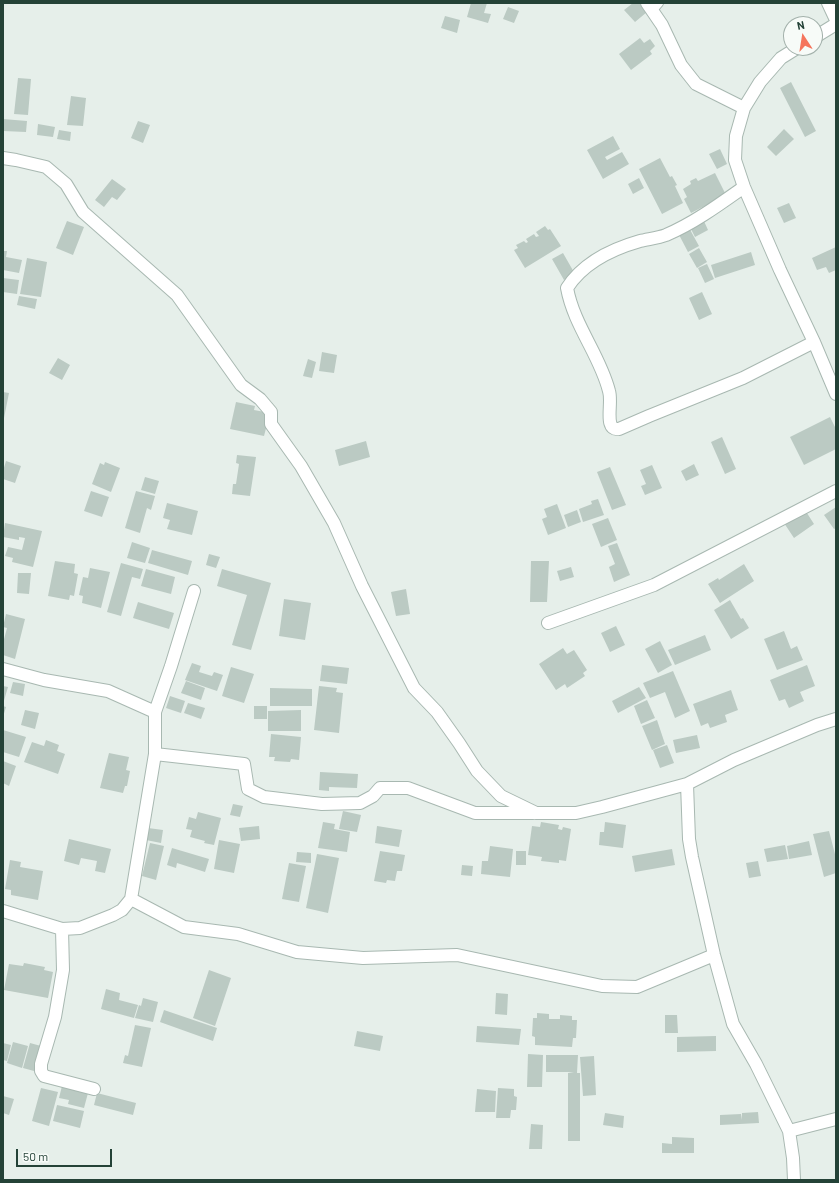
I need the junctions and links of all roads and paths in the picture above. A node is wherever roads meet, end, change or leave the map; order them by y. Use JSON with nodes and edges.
{"nodes":[{"id":1,"x":828,"y":3,"type":"edge"},
{"id":2,"x":653,"y":6,"type":"edge"},
{"id":3,"x":836,"y":20,"type":"edge"},
{"id":4,"x":836,"y":24,"type":"edge"},
{"id":5,"x":823,"y":32,"type":"edge"},
{"id":6,"x":784,"y":56,"type":"edge"},
{"id":7,"x":744,"y":108,"type":"junction"},
{"id":8,"x":3,"y":158,"type":"edge"},
{"id":9,"x":744,"y":187,"type":"junction"},
{"id":10,"x":814,"y":342,"type":"junction"},
{"id":11,"x":836,"y":394,"type":"edge"},
{"id":12,"x":836,"y":491,"type":"edge"},
{"id":13,"x":194,"y":591,"type":"dead end"},
{"id":14,"x":548,"y":623,"type":"dead end"},
{"id":15,"x":3,"y":669,"type":"edge"},
{"id":16,"x":155,"y":712,"type":"junction"},
{"id":17,"x":836,"y":719,"type":"edge"},
{"id":18,"x":155,"y":754,"type":"junction"},
{"id":19,"x":687,"y":784,"type":"junction"},
{"id":20,"x":536,"y":813,"type":"junction"},
{"id":21,"x":131,"y":899,"type":"junction"},
{"id":22,"x":3,"y":911,"type":"edge"},
{"id":23,"x":62,"y":929,"type":"junction"},
{"id":24,"x":714,"y":954,"type":"junction"},
{"id":25,"x":94,"y":1089,"type":"dead end"},
{"id":26,"x":836,"y":1119,"type":"edge"},
{"id":27,"x":789,"y":1131,"type":"junction"},
{"id":28,"x":794,"y":1180,"type":"edge"}],
"edges":[{"from":1,"to":3,"type":"street"},
{"from":2,"to":7,"type":"street"},
{"from":4,"to":5,"type":"street"},
{"from":6,"to":7,"type":"street"},
{"from":7,"to":9,"type":"street"},
{"from":8,"to":20,"type":"street"},
{"from":9,"to":10,"type":"street"},
{"from":9,"to":10,"type":"street"},
{"from":10,"to":11,"type":"street"},
{"from":12,"to":14,"type":"street"},
{"from":13,"to":16,"type":"street"},
{"from":15,"to":16,"type":"street"},
{"from":16,"to":18,"type":"street"},
{"from":17,"to":19,"type":"street"},
{"from":18,"to":20,"type":"street"},
{"from":18,"to":21,"type":"street"},
{"from":19,"to":20,"type":"street"},
{"from":19,"to":24,"type":"street"},
{"from":21,"to":23,"type":"street"},
{"from":21,"to":24,"type":"street"},
{"from":22,"to":23,"type":"street"},
{"from":23,"to":25,"type":"street"},
{"from":24,"to":27,"type":"street"},
{"from":26,"to":27,"type":"street"},
{"from":27,"to":28,"type":"street"}]}
